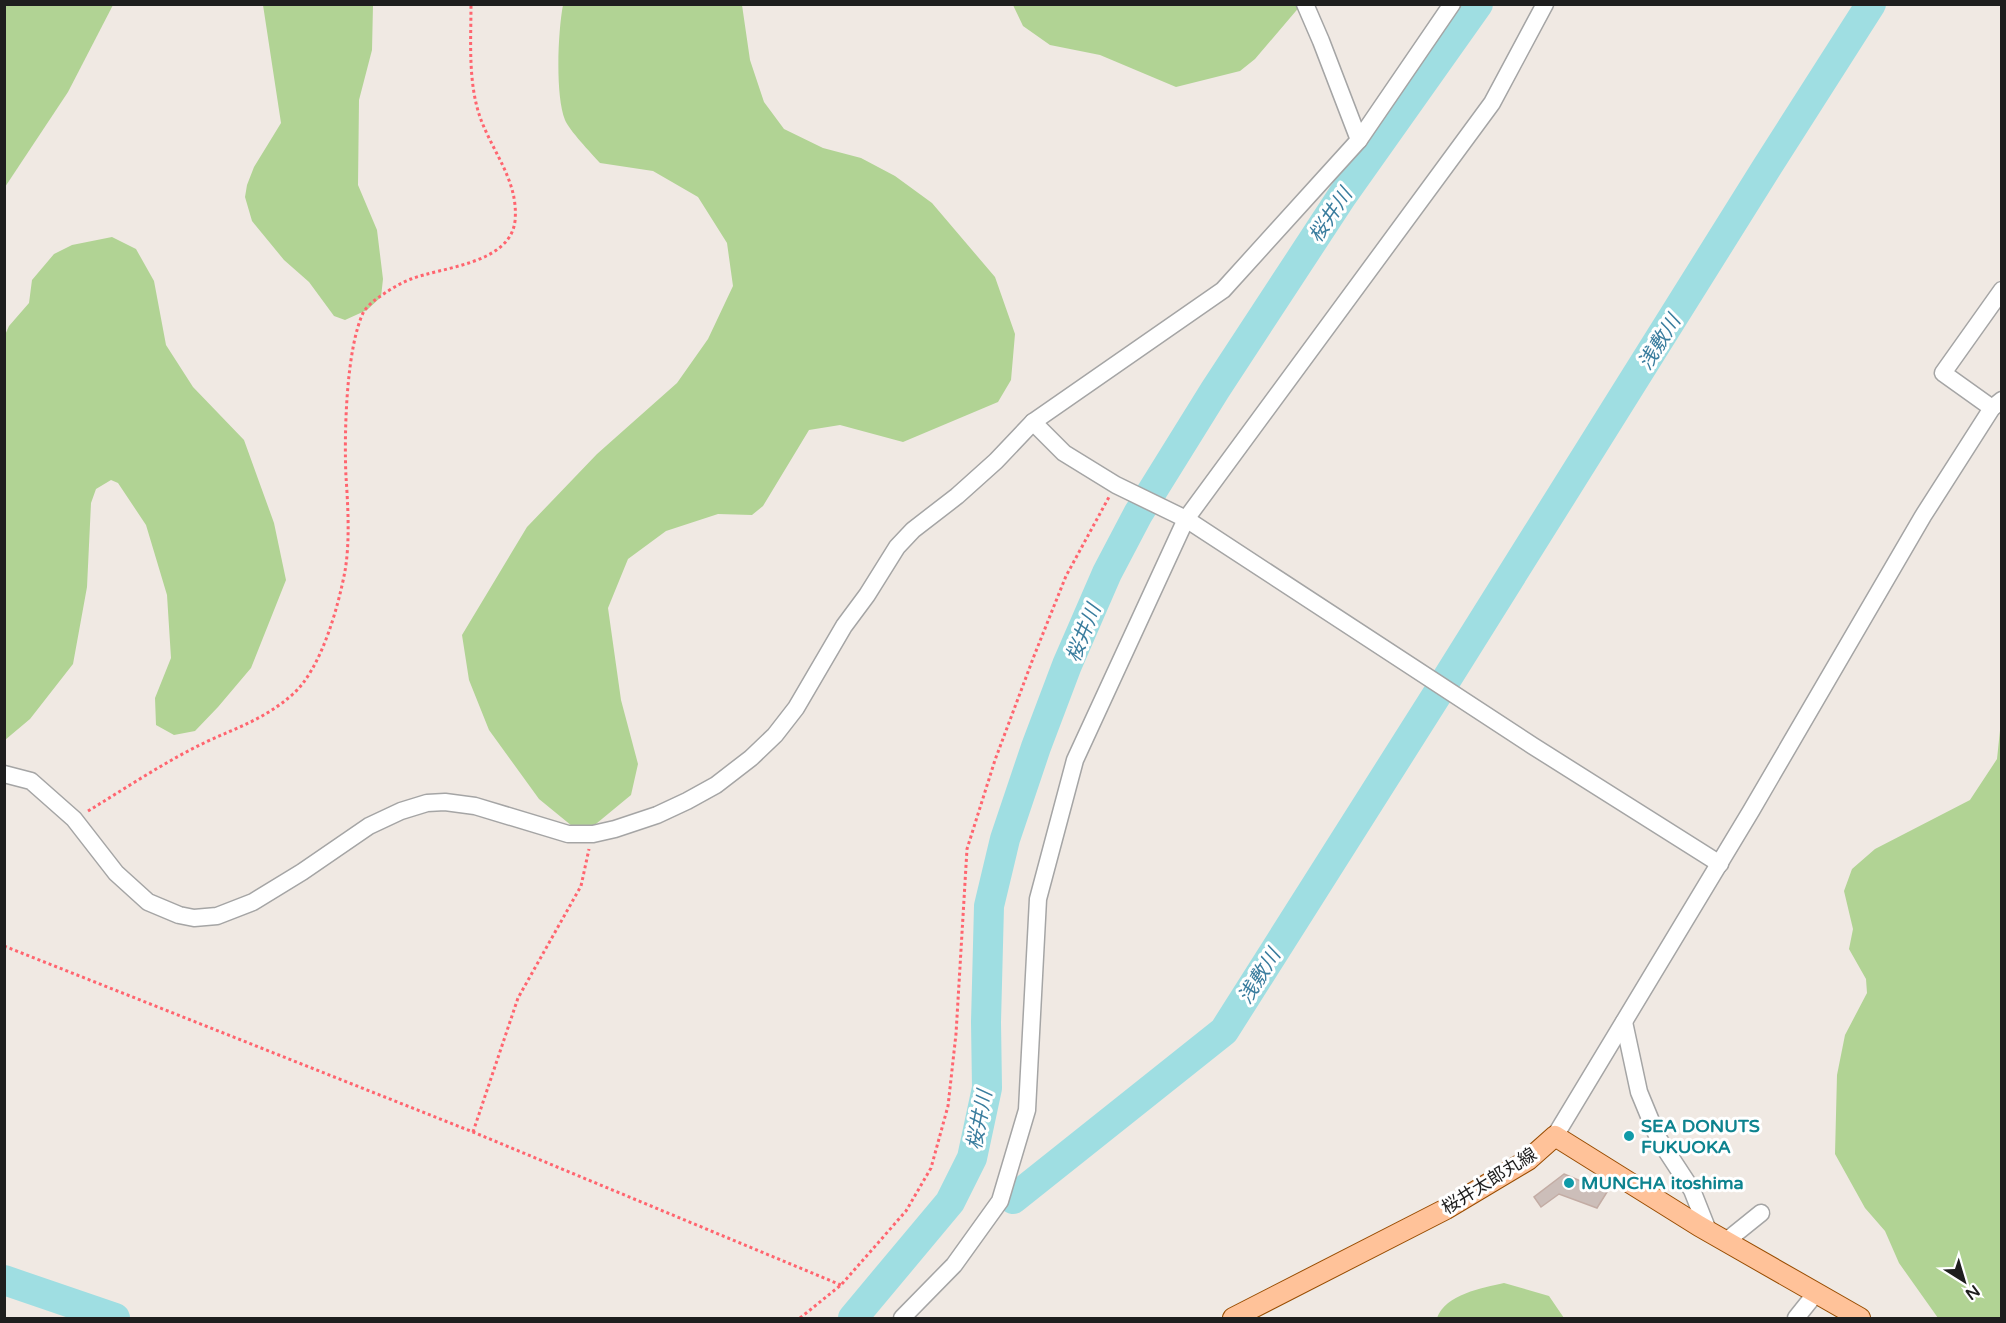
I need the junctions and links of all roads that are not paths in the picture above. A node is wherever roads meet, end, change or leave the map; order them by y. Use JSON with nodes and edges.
{"nodes":[{"id":1,"x":1305,"y":4,"type":"edge"},
{"id":2,"x":1452,"y":4,"type":"edge"},
{"id":3,"x":1545,"y":4,"type":"edge"},
{"id":4,"x":1359,"y":140,"type":"junction"},
{"id":5,"x":2001,"y":290,"type":"edge"},
{"id":6,"x":1997,"y":404,"type":"edge"},
{"id":7,"x":1033,"y":422,"type":"junction"},
{"id":8,"x":1178,"y":516,"type":"junction"},
{"id":9,"x":4,"y":774,"type":"edge"},
{"id":10,"x":1720,"y":864,"type":"junction"},
{"id":11,"x":1624,"y":1022,"type":"junction"},
{"id":12,"x":1555,"y":1136,"type":"junction"},
{"id":13,"x":1761,"y":1213,"type":"dead end"},
{"id":14,"x":1717,"y":1237,"type":"junction"},
{"id":15,"x":1816,"y":1293,"type":"junction"},
{"id":16,"x":902,"y":1318,"type":"edge"},
{"id":17,"x":1233,"y":1318,"type":"edge"},
{"id":18,"x":1796,"y":1318,"type":"edge"},
{"id":19,"x":1860,"y":1318,"type":"edge"}],
"edges":[{"from":1,"to":4,"type":"street"},
{"from":2,"to":4,"type":"street"},
{"from":3,"to":8,"type":"street"},
{"from":4,"to":7,"type":"street"},
{"from":5,"to":6,"type":"street"},
{"from":6,"to":10,"type":"street"},
{"from":7,"to":8,"type":"street"},
{"from":7,"to":9,"type":"street"},
{"from":8,"to":10,"type":"street"},
{"from":8,"to":16,"type":"street"},
{"from":10,"to":11,"type":"street"},
{"from":11,"to":12,"type":"street"},
{"from":11,"to":14,"type":"street"},
{"from":12,"to":14,"type":"main road","name":"桜井太郎丸線"},
{"from":12,"to":17,"type":"main road","name":"桜井太郎丸線"},
{"from":13,"to":14,"type":"street"},
{"from":14,"to":15,"type":"main road","name":"桜井太郎丸線"},
{"from":15,"to":18,"type":"street"},
{"from":15,"to":19,"type":"main road","name":"桜井太郎丸線"}]}
